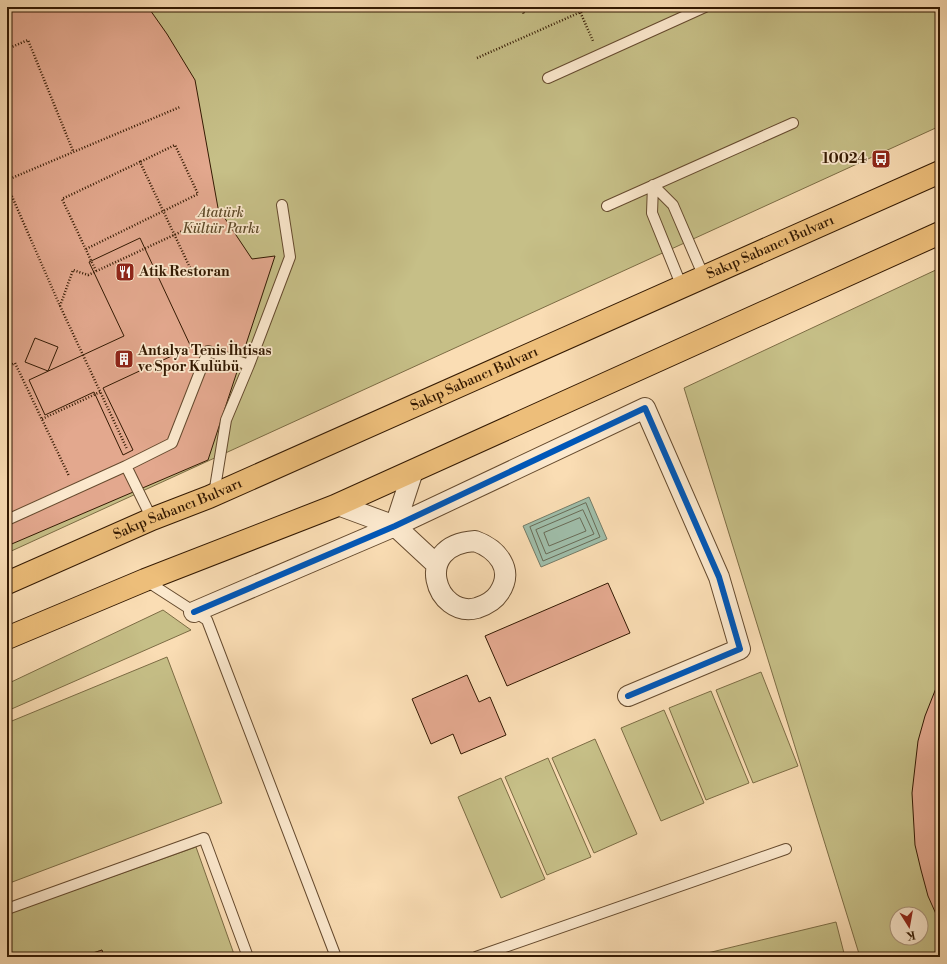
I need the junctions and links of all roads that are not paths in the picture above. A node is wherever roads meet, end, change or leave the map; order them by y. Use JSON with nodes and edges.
{"nodes":[{"id":1,"x":705,"y":7,"type":"edge"},
{"id":2,"x":548,"y":78,"type":"dead end"},
{"id":3,"x":793,"y":123,"type":"dead end"},
{"id":4,"x":940,"y":172,"type":"edge"},
{"id":5,"x":653,"y":185,"type":"junction"},
{"id":6,"x":282,"y":205,"type":"dead end"},
{"id":7,"x":607,"y":206,"type":"dead end"},
{"id":8,"x":940,"y":233,"type":"edge"},
{"id":9,"x":704,"y":277,"type":"junction"},
{"id":10,"x":682,"y":287,"type":"junction"},
{"id":11,"x":249,"y":365,"type":"junction"},
{"id":12,"x":130,"y":464,"type":"junction"},
{"id":13,"x":413,"y":471,"type":"junction"},
{"id":14,"x":214,"y":494,"type":"junction"},
{"id":15,"x":338,"y":505,"type":"junction"},
{"id":16,"x":152,"y":519,"type":"junction"},
{"id":17,"x":7,"y":520,"type":"edge"},
{"id":18,"x":395,"y":526,"type":"junction"},
{"id":19,"x":437,"y":565,"type":"dead end"},
{"id":20,"x":146,"y":580,"type":"junction"},
{"id":21,"x":7,"y":582,"type":"edge"},
{"id":22,"x":113,"y":594,"type":"junction"},
{"id":23,"x":194,"y":612,"type":"junction"},
{"id":24,"x":7,"y":638,"type":"edge"},
{"id":25,"x":30,"y":639,"type":"junction"},
{"id":26,"x":7,"y":650,"type":"edge"},
{"id":27,"x":7,"y":654,"type":"edge"},
{"id":28,"x":628,"y":696,"type":"dead end"},
{"id":29,"x":786,"y":849,"type":"dead end"},
{"id":30,"x":7,"y":909,"type":"edge"},
{"id":31,"x":248,"y":957,"type":"edge"},
{"id":32,"x":336,"y":957,"type":"edge"},
{"id":33,"x":476,"y":957,"type":"edge"}],
"edges":[{"from":1,"to":2,"type":"lane"},
{"from":3,"to":5,"type":"lane"},
{"from":4,"to":9,"type":"main road","name":"Sakıp Sabancı Bulvarı"},
{"from":5,"to":7,"type":"lane"},
{"from":5,"to":9,"type":"lane"},
{"from":5,"to":10,"type":"lane"},
{"from":6,"to":11,"type":"lane"},
{"from":8,"to":13,"type":"main road"},
{"from":9,"to":10,"type":"main road","name":"Sakıp Sabancı Bulvarı"},
{"from":10,"to":14,"type":"main road","name":"Sakıp Sabancı Bulvarı"},
{"from":11,"to":12,"type":"lane"},
{"from":11,"to":14,"type":"lane"},
{"from":12,"to":16,"type":"lane"},
{"from":12,"to":17,"type":"lane"},
{"from":13,"to":15,"type":"main road"},
{"from":13,"to":18,"type":"street"},
{"from":14,"to":16,"type":"main road","name":"Sakıp Sabancı Bulvarı"},
{"from":15,"to":18,"type":"street"},
{"from":15,"to":20,"type":"main road"},
{"from":16,"to":21,"type":"main road","name":"Sakıp Sabancı Bulvarı"},
{"from":18,"to":19,"type":"street"},
{"from":18,"to":23,"type":"street"},
{"from":18,"to":28,"type":"street"},
{"from":20,"to":22,"type":"main road"},
{"from":20,"to":23,"type":"lane"},
{"from":22,"to":24,"type":"main road"},
{"from":22,"to":25,"type":"main road"},
{"from":23,"to":32,"type":"lane"},
{"from":25,"to":26,"type":"main road"},
{"from":25,"to":27,"type":"main road"},
{"from":29,"to":33,"type":"lane"},
{"from":30,"to":31,"type":"lane"}]}
